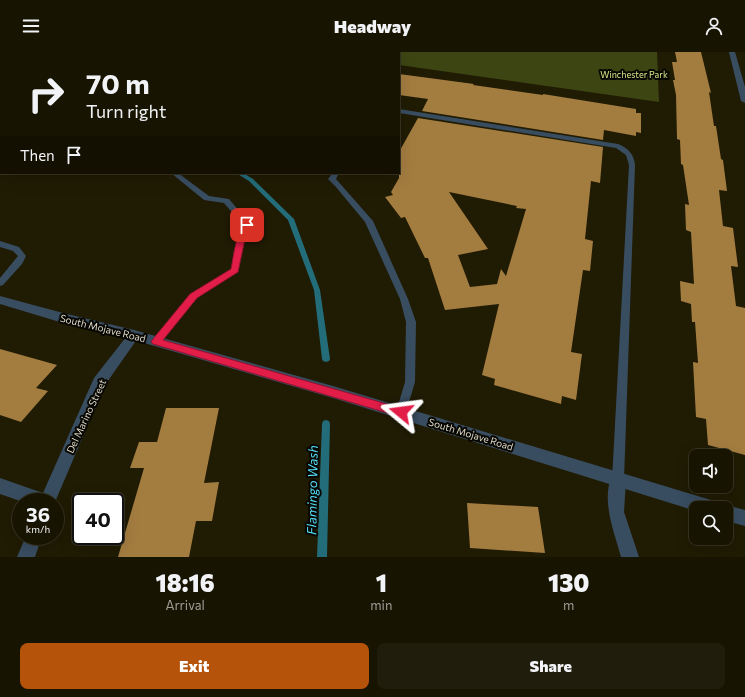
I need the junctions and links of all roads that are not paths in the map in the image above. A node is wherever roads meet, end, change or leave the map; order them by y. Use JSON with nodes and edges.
{"nodes":[{"id":1,"x":732,"y":52,"type":"edge"},
{"id":2,"x":745,"y":101,"type":"edge"},
{"id":3,"x":400,"y":110,"type":"edge"},
{"id":4,"x":175,"y":174,"type":"edge"},
{"id":5,"x":335,"y":174,"type":"edge"},
{"id":6,"x":0,"y":244,"type":"edge"},
{"id":7,"x":0,"y":283,"type":"edge"},
{"id":8,"x":0,"y":300,"type":"edge"},
{"id":9,"x":134,"y":335,"type":"junction"},
{"id":10,"x":156,"y":342,"type":"junction"},
{"id":11,"x":401,"y":412,"type":"junction"},
{"id":12,"x":618,"y":480,"type":"junction"},
{"id":13,"x":0,"y":486,"type":"edge"},
{"id":14,"x":20,"y":493,"type":"edge"},
{"id":15,"x":50,"y":493,"type":"edge"},
{"id":16,"x":689,"y":501,"type":"edge"},
{"id":17,"x":733,"y":514,"type":"edge"},
{"id":18,"x":745,"y":518,"type":"edge"},
{"id":19,"x":31,"y":545,"type":"edge"},
{"id":20,"x":26,"y":557,"type":"edge"},
{"id":21,"x":630,"y":557,"type":"edge"}],
"edges":[{"from":1,"to":2,"type":"street"},
{"from":3,"to":12,"type":"lane"},
{"from":4,"to":10,"type":"lane"},
{"from":5,"to":11,"type":"lane"},
{"from":6,"to":7,"type":"lane"},
{"from":8,"to":9,"type":"street","name":"South Mojave Road"},
{"from":9,"to":10,"type":"street","name":"South Mojave Road"},
{"from":9,"to":15,"type":"street","name":"Del Marino Street"},
{"from":10,"to":11,"type":"street","name":"South Mojave Road"},
{"from":11,"to":12,"type":"street","name":"South Mojave Road"},
{"from":12,"to":16,"type":"street","name":"South Mojave Road"},
{"from":12,"to":21,"type":"street"},
{"from":13,"to":14,"type":"street"},
{"from":17,"to":18,"type":"street"},
{"from":19,"to":20,"type":"street"}]}
